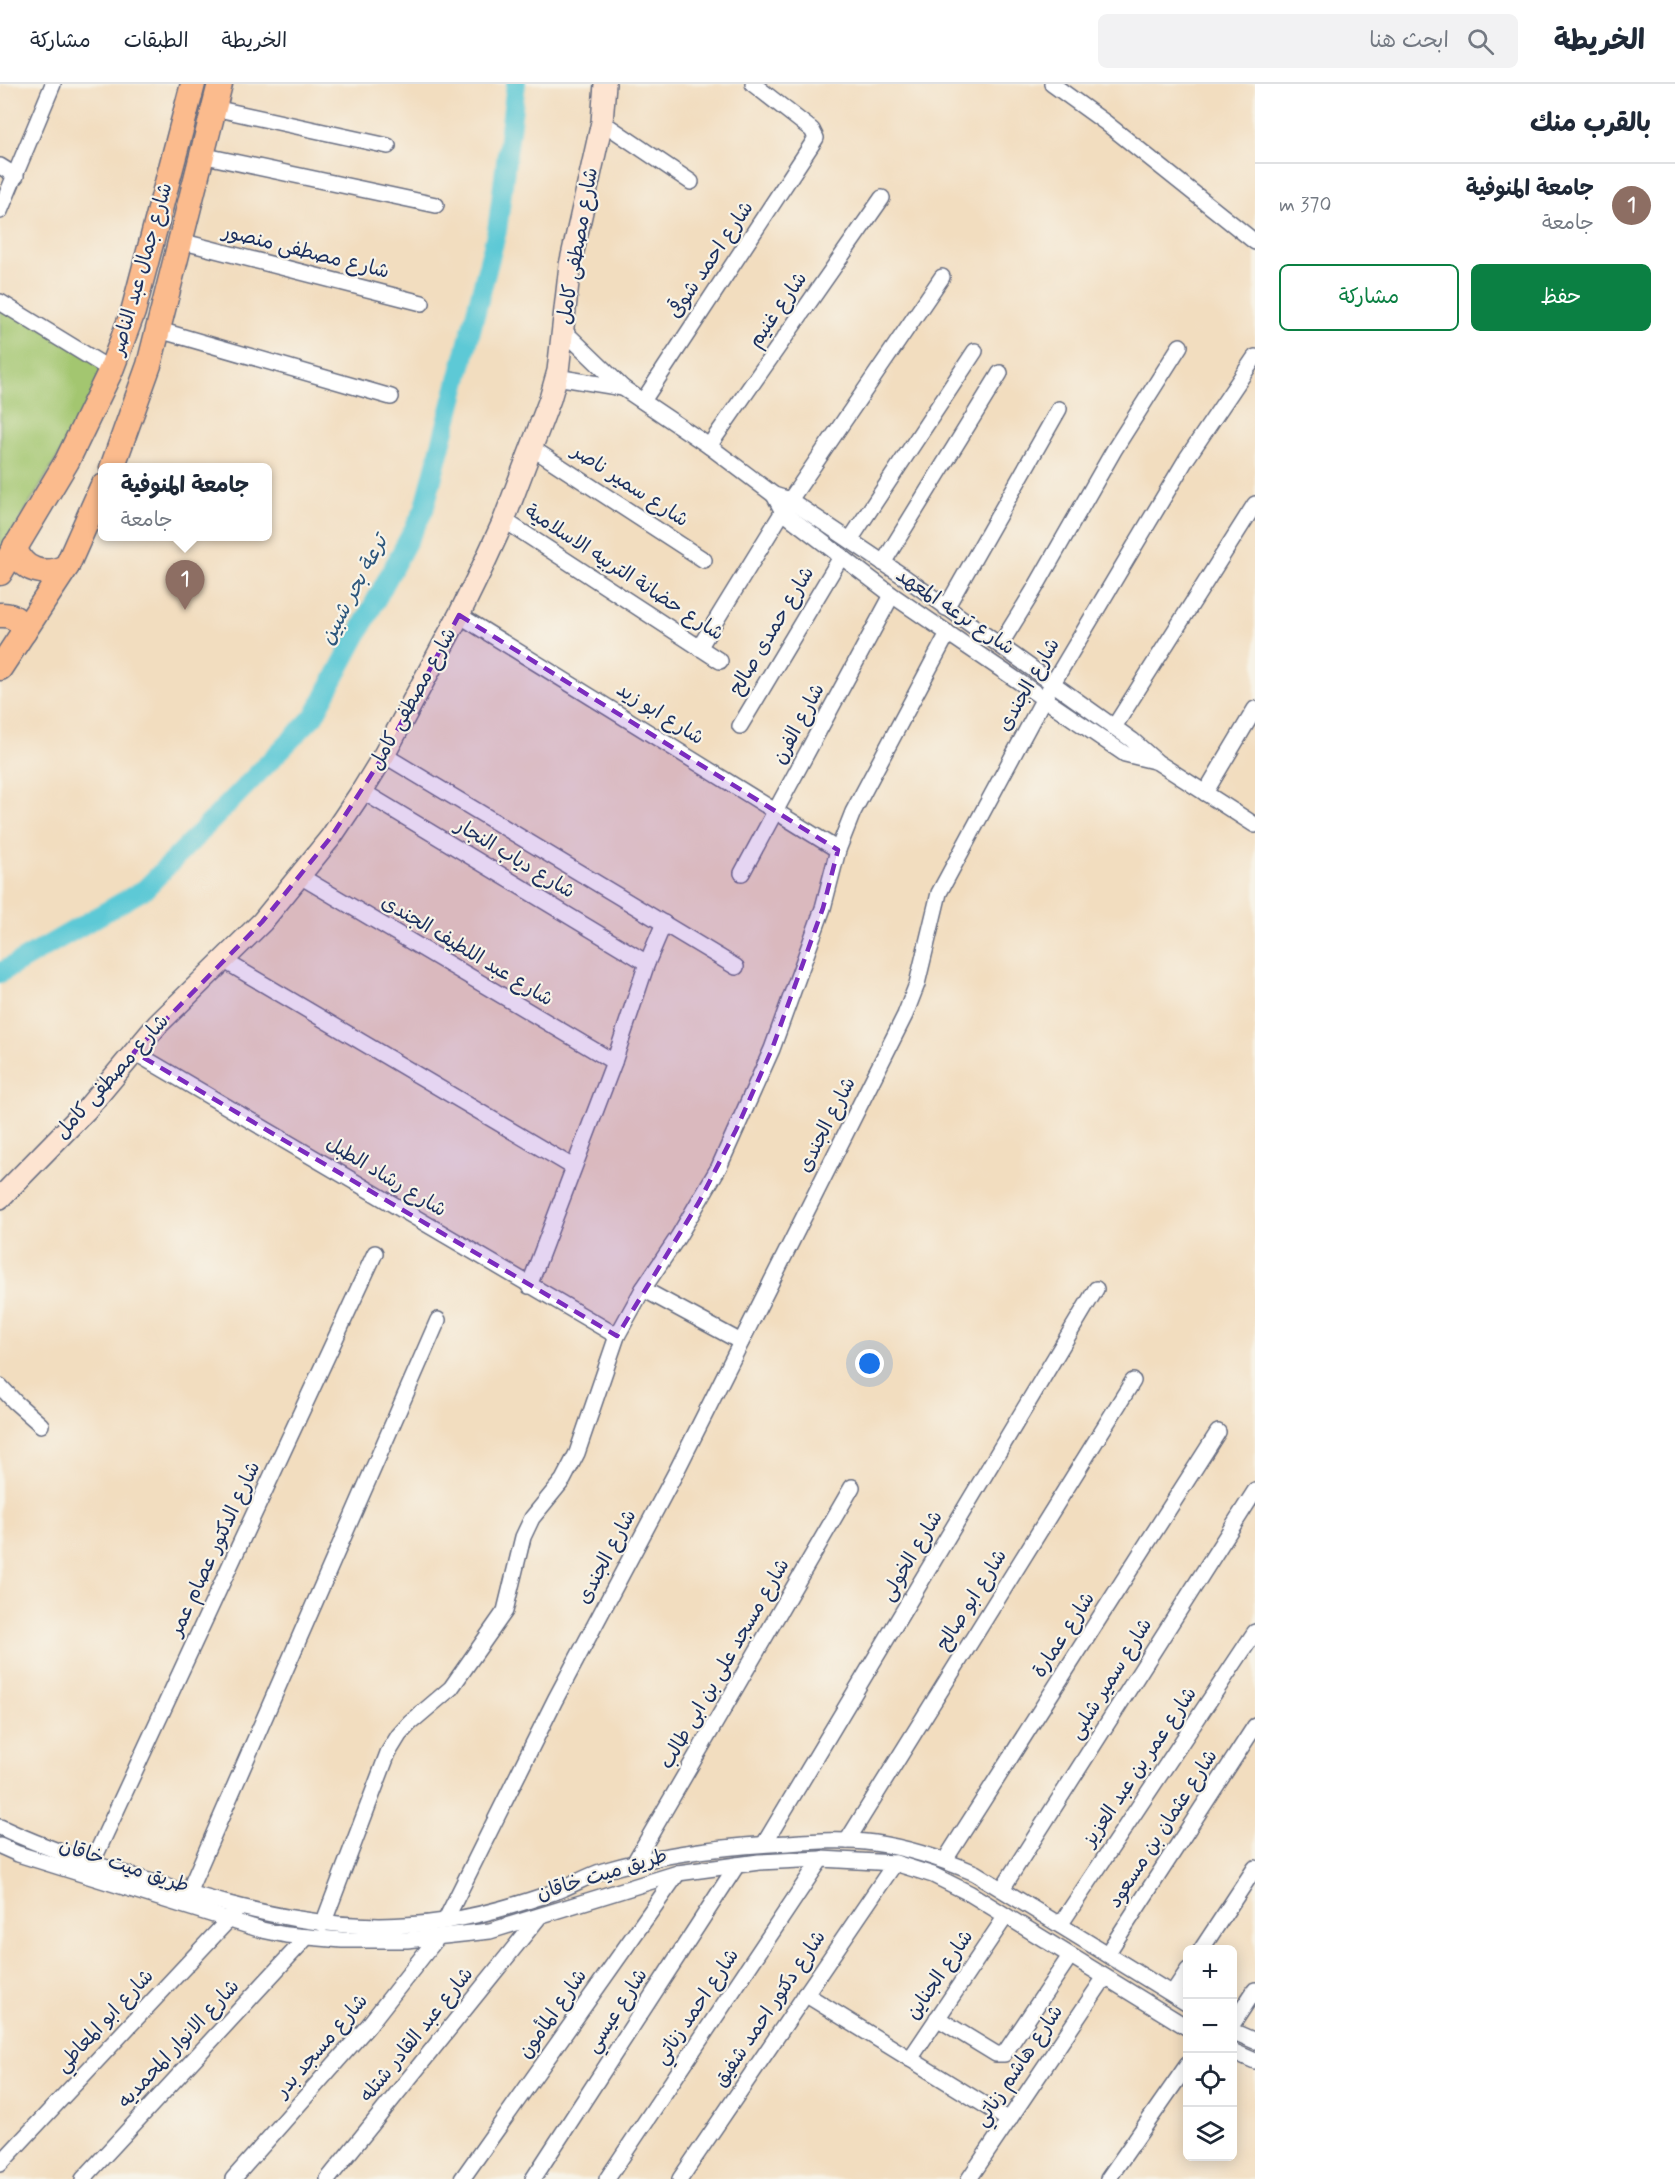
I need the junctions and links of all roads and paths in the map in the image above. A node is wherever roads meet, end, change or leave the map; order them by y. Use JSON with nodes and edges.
{"nodes":[{"id":1,"x":53,"y":84,"type":"edge"},
{"id":2,"x":193,"y":84,"type":"edge"},
{"id":3,"x":220,"y":84,"type":"edge"},
{"id":4,"x":605,"y":84,"type":"edge"},
{"id":5,"x":753,"y":84,"type":"edge"},
{"id":6,"x":1052,"y":84,"type":"edge"},
{"id":7,"x":214,"y":108,"type":"junction"},
{"id":8,"x":602,"y":122,"type":"junction"},
{"id":9,"x":388,"y":146,"type":"dead end"},
{"id":10,"x":201,"y":155,"type":"junction"},
{"id":11,"x":0,"y":166,"type":"edge"},
{"id":12,"x":16,"y":176,"type":"junction"},
{"id":13,"x":691,"y":182,"type":"dead end"},
{"id":14,"x":882,"y":198,"type":"dead end"},
{"id":15,"x":436,"y":205,"type":"dead end"},
{"id":16,"x":0,"y":211,"type":"edge"},
{"id":17,"x":180,"y":241,"type":"junction"},
{"id":18,"x":1255,"y":242,"type":"edge"},
{"id":19,"x":942,"y":277,"type":"dead end"},
{"id":20,"x":0,"y":302,"type":"edge"},
{"id":21,"x":422,"y":303,"type":"dead end"},
{"id":22,"x":562,"y":329,"type":"junction"},
{"id":23,"x":159,"y":330,"type":"junction"},
{"id":24,"x":1180,"y":346,"type":"dead end"},
{"id":25,"x":975,"y":351,"type":"dead end"},
{"id":26,"x":1255,"y":357,"type":"edge"},
{"id":27,"x":111,"y":370,"type":"junction"},
{"id":28,"x":1000,"y":373,"type":"dead end"},
{"id":29,"x":556,"y":377,"type":"junction"},
{"id":30,"x":623,"y":388,"type":"junction"},
{"id":31,"x":391,"y":397,"type":"dead end"},
{"id":32,"x":643,"y":401,"type":"junction"},
{"id":33,"x":1059,"y":409,"type":"dead end"},
{"id":34,"x":709,"y":446,"type":"junction"},
{"id":35,"x":532,"y":448,"type":"junction"},
{"id":36,"x":114,"y":463,"type":"edge"},
{"id":37,"x":98,"y":497,"type":"edge"},
{"id":38,"x":1255,"y":504,"type":"edge"},
{"id":39,"x":786,"y":506,"type":"junction"},
{"id":40,"x":504,"y":520,"type":"junction"},
{"id":41,"x":849,"y":540,"type":"junction"},
{"id":42,"x":15,"y":546,"type":"junction"},
{"id":43,"x":841,"y":557,"type":"junction"},
{"id":44,"x":704,"y":560,"type":"dead end"},
{"id":45,"x":883,"y":563,"type":"junction"},
{"id":46,"x":67,"y":566,"type":"junction"},
{"id":47,"x":0,"y":573,"type":"edge"},
{"id":48,"x":923,"y":591,"type":"junction"},
{"id":49,"x":892,"y":595,"type":"junction"},
{"id":50,"x":946,"y":608,"type":"junction"},
{"id":51,"x":915,"y":610,"type":"junction"},
{"id":52,"x":0,"y":615,"type":"edge"},
{"id":53,"x":459,"y":615,"type":"junction"},
{"id":54,"x":24,"y":632,"type":"junction"},
{"id":55,"x":948,"y":633,"type":"junction"},
{"id":56,"x":1000,"y":645,"type":"junction"},
{"id":57,"x":699,"y":648,"type":"junction"},
{"id":58,"x":720,"y":661,"type":"dead end"},
{"id":59,"x":0,"y":668,"type":"edge"},
{"id":60,"x":1053,"y":683,"type":"junction"},
{"id":61,"x":1044,"y":698,"type":"junction"},
{"id":62,"x":1255,"y":710,"type":"edge"},
{"id":63,"x":740,"y":726,"type":"dead end"},
{"id":64,"x":1114,"y":727,"type":"junction"},
{"id":65,"x":384,"y":754,"type":"junction"},
{"id":66,"x":1157,"y":762,"type":"junction"},
{"id":67,"x":362,"y":791,"type":"junction"},
{"id":68,"x":1205,"y":793,"type":"junction"},
{"id":69,"x":776,"y":812,"type":"junction"},
{"id":70,"x":1255,"y":825,"type":"edge"},
{"id":71,"x":838,"y":850,"type":"junction"},
{"id":72,"x":742,"y":873,"type":"dead end"},
{"id":73,"x":300,"y":876,"type":"junction"},
{"id":74,"x":664,"y":923,"type":"junction"},
{"id":75,"x":223,"y":960,"type":"junction"},
{"id":76,"x":647,"y":963,"type":"junction"},
{"id":77,"x":736,"y":967,"type":"dead end"},
{"id":78,"x":134,"y":1052,"type":"junction"},
{"id":79,"x":614,"y":1062,"type":"junction"},
{"id":80,"x":573,"y":1167,"type":"junction"},
{"id":81,"x":0,"y":1198,"type":"edge"},
{"id":82,"x":375,"y":1253,"type":"dead end"},
{"id":83,"x":529,"y":1286,"type":"junction"},
{"id":84,"x":643,"y":1289,"type":"junction"},
{"id":85,"x":1096,"y":1289,"type":"dead end"},
{"id":86,"x":438,"y":1320,"type":"dead end"},
{"id":87,"x":617,"y":1336,"type":"junction"},
{"id":88,"x":741,"y":1342,"type":"junction"},
{"id":89,"x":1133,"y":1381,"type":"dead end"},
{"id":90,"x":0,"y":1386,"type":"edge"},
{"id":91,"x":41,"y":1425,"type":"dead end"},
{"id":92,"x":1218,"y":1432,"type":"dead end"},
{"id":93,"x":852,"y":1487,"type":"dead end"},
{"id":94,"x":1255,"y":1491,"type":"edge"},
{"id":95,"x":1255,"y":1632,"type":"edge"},
{"id":96,"x":1255,"y":1726,"type":"edge"},
{"id":97,"x":0,"y":1827,"type":"edge"},
{"id":98,"x":847,"y":1841,"type":"junction"},
{"id":99,"x":764,"y":1844,"type":"junction"},
{"id":100,"x":0,"y":1846,"type":"edge"},
{"id":101,"x":821,"y":1859,"type":"junction"},
{"id":102,"x":945,"y":1860,"type":"junction"},
{"id":103,"x":92,"y":1863,"type":"junction"},
{"id":104,"x":634,"y":1863,"type":"junction"},
{"id":105,"x":895,"y":1863,"type":"junction"},
{"id":106,"x":737,"y":1865,"type":"junction"},
{"id":107,"x":1255,"y":1868,"type":"edge"},
{"id":108,"x":678,"y":1873,"type":"junction"},
{"id":109,"x":1002,"y":1889,"type":"junction"},
{"id":110,"x":188,"y":1893,"type":"junction"},
{"id":111,"x":241,"y":1907,"type":"junction"},
{"id":112,"x":1006,"y":1916,"type":"junction"},
{"id":113,"x":539,"y":1917,"type":"junction"},
{"id":114,"x":228,"y":1921,"type":"junction"},
{"id":115,"x":445,"y":1921,"type":"junction"},
{"id":116,"x":323,"y":1924,"type":"junction"},
{"id":117,"x":1060,"y":1925,"type":"junction"},
{"id":118,"x":307,"y":1937,"type":"junction"},
{"id":119,"x":437,"y":1938,"type":"junction"},
{"id":120,"x":1204,"y":1945,"type":"edge"},
{"id":121,"x":1107,"y":1954,"type":"junction"},
{"id":122,"x":1070,"y":1956,"type":"junction"},
{"id":123,"x":1105,"y":1977,"type":"junction"},
{"id":124,"x":1183,"y":1978,"type":"edge"},
{"id":125,"x":1255,"y":1990,"type":"edge"},
{"id":126,"x":805,"y":1994,"type":"junction"},
{"id":127,"x":1172,"y":1994,"type":"junction"},
{"id":128,"x":1183,"y":2001,"type":"edge"},
{"id":129,"x":937,"y":2018,"type":"junction"},
{"id":130,"x":1237,"y":2019,"type":"edge"},
{"id":131,"x":1183,"y":2025,"type":"edge"},
{"id":132,"x":1237,"y":2033,"type":"edge"},
{"id":133,"x":1255,"y":2041,"type":"edge"},
{"id":134,"x":1237,"y":2053,"type":"edge"},
{"id":135,"x":910,"y":2059,"type":"junction"},
{"id":136,"x":1255,"y":2061,"type":"edge"},
{"id":137,"x":1183,"y":2071,"type":"edge"},
{"id":138,"x":1009,"y":2120,"type":"junction"},
{"id":139,"x":0,"y":2164,"type":"edge"},
{"id":140,"x":83,"y":2179,"type":"edge"},
{"id":141,"x":233,"y":2179,"type":"edge"},
{"id":142,"x":328,"y":2179,"type":"edge"},
{"id":143,"x":462,"y":2179,"type":"edge"},
{"id":144,"x":533,"y":2179,"type":"edge"},
{"id":145,"x":607,"y":2179,"type":"edge"},
{"id":146,"x":680,"y":2179,"type":"edge"},
{"id":147,"x":969,"y":2179,"type":"edge"},
{"id":148,"x":1108,"y":2179,"type":"edge"}],
"edges":[{"from":1,"to":12,"type":"street"},
{"from":2,"to":27,"type":"main road","name":"شارع جمال عبد الناصر"},
{"from":3,"to":7,"type":"main road","name":"شارع جمال عبد الناصر"},
{"from":4,"to":8,"type":"main road","name":"شارع مصطفى كامل"},
{"from":5,"to":32,"type":"street","name":"شارع احمد شوقى"},
{"from":6,"to":18,"type":"street"},
{"from":7,"to":9,"type":"street"},
{"from":7,"to":10,"type":"main road","name":"شارع جمال عبد الناصر"},
{"from":8,"to":13,"type":"street"},
{"from":8,"to":22,"type":"main road","name":"شارع مصطفى كامل"},
{"from":10,"to":15,"type":"street"},
{"from":10,"to":17,"type":"main road","name":"شارع جمال عبد الناصر"},
{"from":11,"to":12,"type":"street"},
{"from":12,"to":16,"type":"street"},
{"from":14,"to":34,"type":"street","name":"شارع غنيم"},
{"from":17,"to":21,"type":"street","name":"شارع مصطفى منصور"},
{"from":17,"to":23,"type":"main road","name":"شارع جمال عبد الناصر"},
{"from":19,"to":39,"type":"street"},
{"from":20,"to":27,"type":"street"},
{"from":22,"to":29,"type":"main road","name":"شارع مصطفى كامل"},
{"from":22,"to":30,"type":"street","name":"شارع ترعه المعهد"},
{"from":23,"to":31,"type":"street"},
{"from":23,"to":36,"type":"main road","name":"شارع جمال عبد الناصر"},
{"from":24,"to":56,"type":"street"},
{"from":25,"to":41,"type":"street"},
{"from":26,"to":60,"type":"street","name":"شارع الجندى"},
{"from":27,"to":42,"type":"main road","name":"شارع جمال عبد الناصر"},
{"from":28,"to":45,"type":"street"},
{"from":29,"to":30,"type":"street","name":"شارع ترعه المعهد"},
{"from":29,"to":35,"type":"main road","name":"شارع مصطفى كامل"},
{"from":30,"to":32,"type":"street","name":"شارع ترعه المعهد"},
{"from":32,"to":34,"type":"street","name":"شارع ترعه المعهد"},
{"from":33,"to":50,"type":"street"},
{"from":34,"to":39,"type":"street","name":"شارع ترعه المعهد"},
{"from":35,"to":40,"type":"main road","name":"شارع مصطفى كامل"},
{"from":35,"to":44,"type":"street","name":"شارع سمير ناصر"},
{"from":37,"to":46,"type":"main road"},
{"from":38,"to":64,"type":"street"},
{"from":39,"to":41,"type":"street","name":"شارع ترعه المعهد"},
{"from":39,"to":43,"type":"street","name":"شارع ترعه المعهد"},
{"from":39,"to":57,"type":"street"},
{"from":40,"to":53,"type":"main road","name":"شارع مصطفى كامل"},
{"from":40,"to":57,"type":"street","name":"شارع حضانة التربيه الاسلامية"},
{"from":41,"to":45,"type":"street","name":"شارع ترعه المعهد"},
{"from":42,"to":46,"type":"main road"},
{"from":42,"to":47,"type":"main road","name":"شارع جمال عبد الناصر"},
{"from":43,"to":49,"type":"street","name":"شارع ترعه المعهد"},
{"from":43,"to":63,"type":"street","name":"شارع حمدى صالح"},
{"from":45,"to":48,"type":"street","name":"شارع ترعه المعهد"},
{"from":46,"to":54,"type":"main road"},
{"from":48,"to":50,"type":"street","name":"شارع ترعه المعهد"},
{"from":48,"to":51,"type":"street"},
{"from":49,"to":51,"type":"street","name":"شارع ترعه المعهد"},
{"from":49,"to":69,"type":"street","name":"شارع الفرن"},
{"from":50,"to":56,"type":"street","name":"شارع ترعه المعهد"},
{"from":51,"to":55,"type":"street","name":"شارع ترعه المعهد"},
{"from":52,"to":54,"type":"main road"},
{"from":53,"to":65,"type":"main road","name":"شارع مصطفى كامل"},
{"from":53,"to":69,"type":"street","name":"شارع ابو زيد"},
{"from":54,"to":59,"type":"main road"},
{"from":55,"to":61,"type":"street","name":"شارع ترعه المعهد"},
{"from":55,"to":71,"type":"street"},
{"from":56,"to":60,"type":"street","name":"شارع ترعه المعهد"},
{"from":57,"to":58,"type":"street","name":"شارع حضانة التربيه الاسلامية"},
{"from":60,"to":61,"type":"street","name":"شارع الجندى"},
{"from":60,"to":64,"type":"street","name":"شارع ترعه المعهد"},
{"from":61,"to":66,"type":"street","name":"شارع ترعه المعهد"},
{"from":61,"to":88,"type":"street","name":"شارع الجندى"},
{"from":62,"to":68,"type":"street"},
{"from":64,"to":66,"type":"street","name":"شارع ترعه المعهد"},
{"from":65,"to":67,"type":"main road","name":"شارع مصطفى كامل"},
{"from":65,"to":74,"type":"street"},
{"from":66,"to":68,"type":"street","name":"شارع ترعه المعهد"},
{"from":67,"to":73,"type":"main road","name":"شارع مصطفى كامل"},
{"from":67,"to":76,"type":"street","name":"شارع دياب النجار"},
{"from":68,"to":70,"type":"street","name":"شارع ترعه المعهد"},
{"from":69,"to":71,"type":"street","name":"شارع ابو زيد"},
{"from":69,"to":72,"type":"street","name":"شارع الفرن"},
{"from":71,"to":84,"type":"street"},
{"from":73,"to":75,"type":"main road","name":"شارع مصطفى كامل"},
{"from":73,"to":79,"type":"street","name":"شارع عبد اللطيف الجندى"},
{"from":74,"to":76,"type":"street"},
{"from":74,"to":77,"type":"street"},
{"from":75,"to":78,"type":"main road","name":"شارع مصطفى كامل"},
{"from":75,"to":80,"type":"street"},
{"from":76,"to":79,"type":"street"},
{"from":78,"to":81,"type":"main road","name":"شارع مصطفى كامل"},
{"from":78,"to":83,"type":"street","name":"شارع رشاد الطبل"},
{"from":79,"to":80,"type":"street"},
{"from":80,"to":83,"type":"street"},
{"from":82,"to":103,"type":"street","name":"شارع الدكتور عصام عمر"},
{"from":83,"to":87,"type":"street","name":"شارع رشاد الطبل"},
{"from":84,"to":87,"type":"street"},
{"from":84,"to":88,"type":"street"},
{"from":85,"to":99,"type":"street","name":"شارع الخولى"},
{"from":86,"to":110,"type":"street"},
{"from":87,"to":116,"type":"street"},
{"from":88,"to":115,"type":"street","name":"شارع الجندى"},
{"from":89,"to":98,"type":"street","name":"شارع ابو صالح"},
{"from":90,"to":91,"type":"street"},
{"from":92,"to":102,"type":"street","name":"شارع عمارة"},
{"from":93,"to":104,"type":"street","name":"شارع مسجد على بن ابى طالب"},
{"from":94,"to":109,"type":"street","name":"شارع سمير شلبى"},
{"from":95,"to":117,"type":"street","name":"شارع عمر بن عبد العزيز"},
{"from":96,"to":121,"type":"street","name":"شارع عثمان بن مسعود"},
{"from":97,"to":103,"type":"street","name":"طريق ميت خاقان"},
{"from":98,"to":99,"type":"street","name":"طريق ميت خاقان"},
{"from":98,"to":102,"type":"street","name":"طريق ميت خاقان"},
{"from":99,"to":104,"type":"street","name":"طريق ميت خاقان"},
{"from":100,"to":114,"type":"street","name":"طريق ميت خاقان"},
{"from":101,"to":105,"type":"street","name":"طريق ميت خاقان"},
{"from":101,"to":106,"type":"street","name":"طريق ميت خاقان"},
{"from":101,"to":145,"type":"street","name":"شارع احمد زناتي"},
{"from":102,"to":109,"type":"street","name":"طريق ميت خاقان"},
{"from":103,"to":110,"type":"street","name":"طريق ميت خاقان"},
{"from":104,"to":115,"type":"street","name":"طريق ميت خاقان"},
{"from":105,"to":112,"type":"street","name":"طريق ميت خاقان"},
{"from":105,"to":126,"type":"street","name":"شارع دكتور احمد شفيق"},
{"from":106,"to":108,"type":"street","name":"طريق ميت خاقان"},
{"from":106,"to":144,"type":"street","name":"شارع عيسي"},
{"from":107,"to":120,"type":"street"},
{"from":108,"to":113,"type":"street","name":"طريق ميت خاقان"},
{"from":108,"to":143,"type":"street","name":"شارع المأمون"},
{"from":109,"to":117,"type":"street","name":"طريق ميت خاقان"},
{"from":110,"to":111,"type":"street","name":"طريق ميت خاقان"},
{"from":111,"to":114,"type":"street","name":"شارع ابو المعاطي"},
{"from":111,"to":116,"type":"street","name":"طريق ميت خاقان"},
{"from":112,"to":122,"type":"street","name":"طريق ميت خاقان"},
{"from":112,"to":129,"type":"street","name":"شارع الجناين"},
{"from":113,"to":119,"type":"street","name":"طريق ميت خاقان"},
{"from":113,"to":142,"type":"street","name":"شارع عبد القادر شتله"},
{"from":114,"to":118,"type":"street","name":"طريق ميت خاقان"},
{"from":114,"to":139,"type":"street","name":"شارع ابو المعاطي"},
{"from":115,"to":116,"type":"street","name":"طريق ميت خاقان"},
{"from":117,"to":121,"type":"street","name":"طريق ميت خاقان"},
{"from":118,"to":119,"type":"street","name":"طريق ميت خاقان"},
{"from":118,"to":140,"type":"street","name":"شارع الانوار المحمديه"},
{"from":119,"to":141,"type":"street","name":"شارع مسجد بدر"},
{"from":121,"to":127,"type":"street","name":"طريق ميت خاقان"},
{"from":122,"to":123,"type":"street","name":"طريق ميت خاقان"},
{"from":122,"to":129,"type":"street"},
{"from":123,"to":131,"type":"street","name":"طريق ميت خاقان"},
{"from":123,"to":138,"type":"street","name":"شارع هاشم زناتي"},
{"from":124,"to":127,"type":"street"},
{"from":125,"to":130,"type":"street"},
{"from":126,"to":135,"type":"street"},
{"from":126,"to":146,"type":"street","name":"شارع دكتور احمد شفيق"},
{"from":127,"to":128,"type":"street","name":"طريق ميت خاقان"},
{"from":129,"to":135,"type":"street","name":"شارع الجناين"},
{"from":132,"to":133,"type":"street"},
{"from":134,"to":136,"type":"street"},
{"from":135,"to":138,"type":"street"},
{"from":137,"to":148,"type":"street"},
{"from":138,"to":147,"type":"street","name":"شارع هاشم زناتي"}]}
